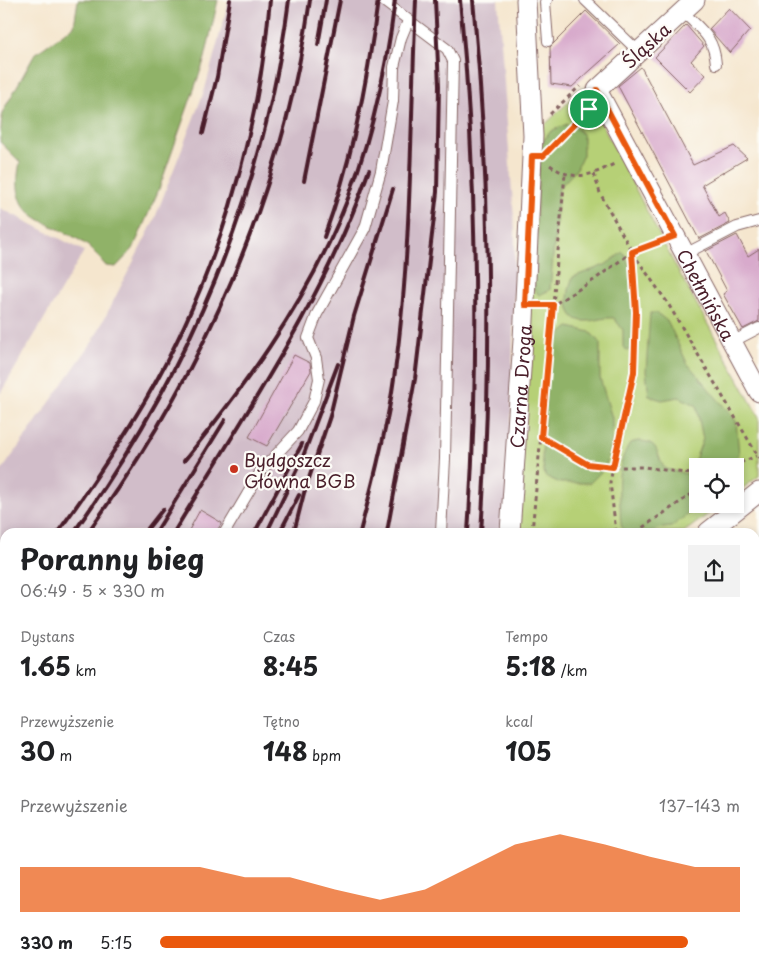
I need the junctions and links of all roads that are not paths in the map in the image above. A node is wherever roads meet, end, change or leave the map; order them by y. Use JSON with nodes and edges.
{"nodes":[{"id":1,"x":382,"y":0,"type":"edge"},
{"id":2,"x":526,"y":0,"type":"edge"},
{"id":3,"x":547,"y":0,"type":"edge"},
{"id":4,"x":585,"y":0,"type":"edge"},
{"id":5,"x":689,"y":6,"type":"edge"},
{"id":6,"x":408,"y":21,"type":"junction"},
{"id":7,"x":548,"y":41,"type":"dead end"},
{"id":8,"x":639,"y":52,"type":"junction"},
{"id":9,"x":716,"y":64,"type":"dead end"},
{"id":10,"x":588,"y":96,"type":"joint"},
{"id":11,"x":759,"y":221,"type":"edge"},
{"id":12,"x":685,"y":254,"type":"junction"},
{"id":13,"x":759,"y":328,"type":"edge"},
{"id":14,"x":732,"y":342,"type":"junction"},
{"id":15,"x":759,"y":392,"type":"edge"},
{"id":16,"x":759,"y":492,"type":"edge"},
{"id":17,"x":227,"y":528,"type":"edge"},
{"id":18,"x":441,"y":528,"type":"edge"},
{"id":19,"x":510,"y":528,"type":"edge"},
{"id":20,"x":713,"y":528,"type":"edge"}],
"edges":[{"from":1,"to":6,"type":"lane"},
{"from":2,"to":19,"type":"street","name":"Czarna Droga"},
{"from":3,"to":7,"type":"lane"},
{"from":4,"to":8,"type":"lane"},
{"from":5,"to":8,"type":"street","name":"Śląska"},
{"from":5,"to":9,"type":"lane"},
{"from":6,"to":17,"type":"lane"},
{"from":6,"to":18,"type":"lane"},
{"from":8,"to":10,"type":"street","name":"Śląska"},
{"from":10,"to":12,"type":"street","name":"Chełmińska"},
{"from":11,"to":12,"type":"lane"},
{"from":12,"to":14,"type":"street","name":"Chełmińska"},
{"from":13,"to":14,"type":"lane"},
{"from":14,"to":15,"type":"street","name":"Chełmińska"},
{"from":16,"to":20,"type":"street"}]}
